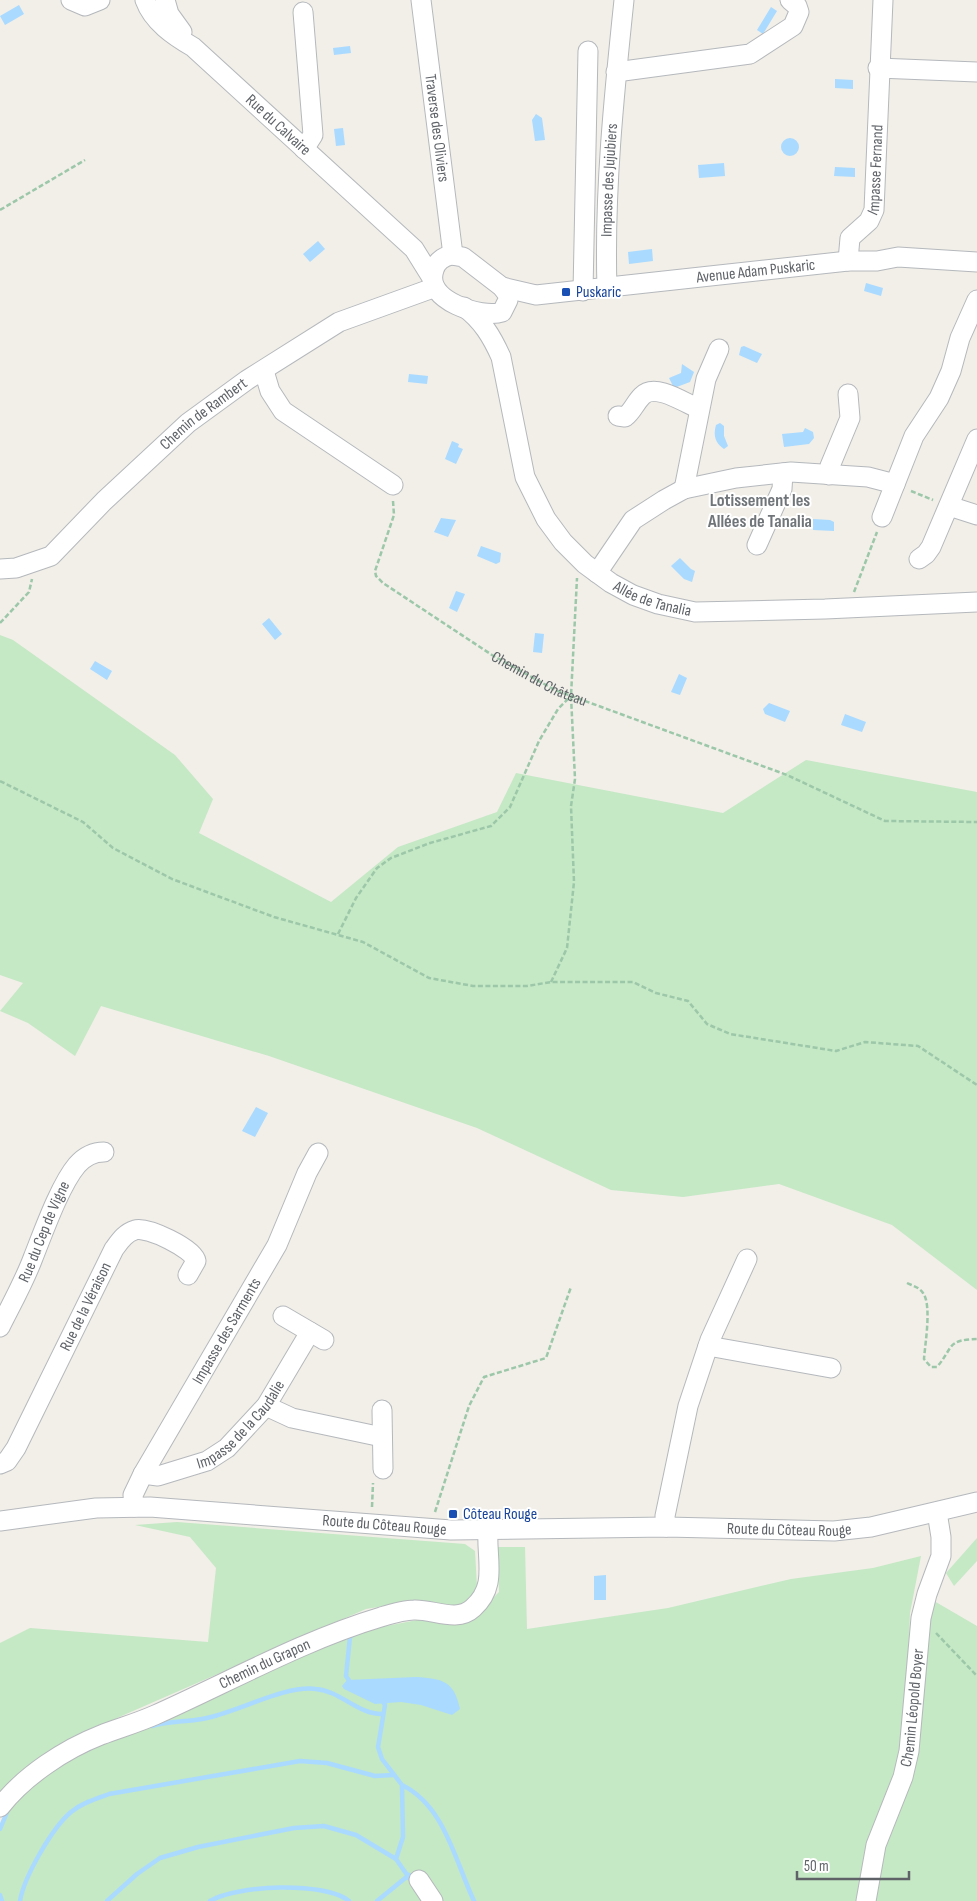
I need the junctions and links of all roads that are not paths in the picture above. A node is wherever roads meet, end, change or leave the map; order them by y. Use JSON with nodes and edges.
{"nodes":[{"id":1,"x":70,"y":0,"type":"edge"},
{"id":2,"x":100,"y":0,"type":"edge"},
{"id":3,"x":421,"y":0,"type":"edge"},
{"id":4,"x":624,"y":0,"type":"edge"},
{"id":5,"x":790,"y":0,"type":"edge"},
{"id":6,"x":883,"y":0,"type":"edge"},
{"id":7,"x":149,"y":2,"type":"edge"},
{"id":8,"x":303,"y":12,"type":"dead end"},
{"id":9,"x":588,"y":51,"type":"dead end"},
{"id":10,"x":878,"y":68,"type":"junction"},
{"id":11,"x":616,"y":72,"type":"junction"},
{"id":12,"x":977,"y":72,"type":"edge"},
{"id":13,"x":304,"y":149,"type":"junction"},
{"id":14,"x":414,"y":249,"type":"junction"},
{"id":15,"x":449,"y":256,"type":"junction"},
{"id":16,"x":848,"y":261,"type":"junction"},
{"id":17,"x":977,"y":262,"type":"edge"},
{"id":18,"x":432,"y":283,"type":"junction"},
{"id":19,"x":502,"y":287,"type":"junction"},
{"id":20,"x":607,"y":288,"type":"junction"},
{"id":21,"x":583,"y":290,"type":"junction"},
{"id":22,"x":536,"y":295,"type":"junction"},
{"id":23,"x":977,"y":300,"type":"edge"},
{"id":24,"x":464,"y":307,"type":"junction"},
{"id":25,"x":503,"y":311,"type":"junction"},
{"id":26,"x":493,"y":338,"type":"junction"},
{"id":27,"x":718,"y":350,"type":"dead end"},
{"id":28,"x":264,"y":371,"type":"junction"},
{"id":29,"x":848,"y":394,"type":"dead end"},
{"id":30,"x":699,"y":409,"type":"junction"},
{"id":31,"x":618,"y":416,"type":"dead end"},
{"id":32,"x":977,"y":439,"type":"edge"},
{"id":33,"x":783,"y":473,"type":"junction"},
{"id":34,"x":829,"y":475,"type":"junction"},
{"id":35,"x":895,"y":484,"type":"junction"},
{"id":36,"x":392,"y":485,"type":"road end"},
{"id":37,"x":684,"y":489,"type":"junction"},
{"id":38,"x":949,"y":506,"type":"junction"},
{"id":39,"x":977,"y":515,"type":"edge"},
{"id":40,"x":882,"y":517,"type":"road end"},
{"id":41,"x":757,"y":545,"type":"dead end"},
{"id":42,"x":919,"y":559,"type":"dead end"},
{"id":43,"x":591,"y":568,"type":"junction"},
{"id":44,"x":0,"y":569,"type":"edge"},
{"id":45,"x":977,"y":602,"type":"edge"},
{"id":46,"x":104,"y":1152,"type":"dead end"},
{"id":47,"x":318,"y":1153,"type":"dead end"},
{"id":48,"x":40,"y":1238,"type":"junction"},
{"id":49,"x":747,"y":1259,"type":"dead end"},
{"id":50,"x":188,"y":1275,"type":"dead end"},
{"id":51,"x":1,"y":1300,"type":"edge"},
{"id":52,"x":283,"y":1316,"type":"dead end"},
{"id":53,"x":0,"y":1327,"type":"edge"},
{"id":54,"x":708,"y":1346,"type":"junction"},
{"id":55,"x":831,"y":1368,"type":"dead end"},
{"id":56,"x":266,"y":1406,"type":"junction"},
{"id":57,"x":382,"y":1410,"type":"dead end"},
{"id":58,"x":382,"y":1437,"type":"junction"},
{"id":59,"x":0,"y":1464,"type":"edge"},
{"id":60,"x":383,"y":1469,"type":"road end"},
{"id":61,"x":143,"y":1474,"type":"junction"},
{"id":62,"x":977,"y":1502,"type":"edge"},
{"id":63,"x":134,"y":1507,"type":"junction"},
{"id":64,"x":937,"y":1512,"type":"junction"},
{"id":65,"x":0,"y":1521,"type":"edge"},
{"id":66,"x":666,"y":1527,"type":"junction"},
{"id":67,"x":488,"y":1530,"type":"junction"},
{"id":68,"x":0,"y":1807,"type":"edge"},
{"id":69,"x":419,"y":1880,"type":"dead end"},
{"id":70,"x":433,"y":1901,"type":"edge"},
{"id":71,"x":866,"y":1901,"type":"edge"}],
"edges":[{"from":1,"to":2,"type":"street"},
{"from":3,"to":15,"type":"street","name":"Traverse des Oliviers"},
{"from":4,"to":11,"type":"street","name":"Impasse des Jujubiers"},
{"from":5,"to":11,"type":"street"},
{"from":6,"to":10,"type":"street","name":"Impasse Fernand"},
{"from":7,"to":13,"type":"street","name":"Rue du Calvaire"},
{"from":8,"to":13,"type":"street"},
{"from":9,"to":21,"type":"street"},
{"from":10,"to":12,"type":"street"},
{"from":10,"to":16,"type":"street","name":"Impasse Fernand"},
{"from":11,"to":20,"type":"street","name":"Impasse des Jujubiers"},
{"from":13,"to":14,"type":"street","name":"Rue du Calvaire"},
{"from":14,"to":15,"type":"street","name":"Rue du Calvaire"},
{"from":14,"to":18,"type":"street","name":"Rue du Calvaire"},
{"from":15,"to":18,"type":"street"},
{"from":15,"to":19,"type":"street","name":"Rue du Calvaire"},
{"from":16,"to":17,"type":"street","name":"Avenue Adam Puskaric"},
{"from":16,"to":20,"type":"street","name":"Avenue Adam Puskaric"},
{"from":18,"to":24,"type":"street","name":"Rue du Calvaire"},
{"from":18,"to":28,"type":"street","name":"Chemin de Rambert"},
{"from":19,"to":22,"type":"street","name":"Avenue Adam Puskaric"},
{"from":19,"to":25,"type":"street"},
{"from":20,"to":21,"type":"street","name":"Avenue Adam Puskaric"},
{"from":21,"to":22,"type":"street","name":"Avenue Adam Puskaric"},
{"from":22,"to":25,"type":"street","name":"Avenue Adam Puskaric"},
{"from":23,"to":35,"type":"street"},
{"from":24,"to":25,"type":"street"},
{"from":24,"to":26,"type":"street","name":"Allée de Tanalia"},
{"from":25,"to":26,"type":"street"},
{"from":26,"to":43,"type":"street","name":"Allée de Tanalia"},
{"from":27,"to":30,"type":"street"},
{"from":28,"to":36,"type":"street"},
{"from":28,"to":44,"type":"street","name":"Chemin de Rambert"},
{"from":29,"to":34,"type":"street"},
{"from":30,"to":31,"type":"street"},
{"from":30,"to":37,"type":"street"},
{"from":32,"to":38,"type":"street"},
{"from":33,"to":34,"type":"street"},
{"from":33,"to":37,"type":"street"},
{"from":33,"to":41,"type":"street"},
{"from":34,"to":35,"type":"street"},
{"from":35,"to":40,"type":"street"},
{"from":37,"to":43,"type":"street"},
{"from":38,"to":39,"type":"street"},
{"from":38,"to":42,"type":"street"},
{"from":43,"to":45,"type":"street","name":"Allée de Tanalia"},
{"from":46,"to":48,"type":"street","name":"Rue du Cep de Vigne"},
{"from":47,"to":61,"type":"street","name":"Impasse des Sarments"},
{"from":48,"to":51,"type":"street"},
{"from":48,"to":53,"type":"street","name":"Rue du Cep de Vigne"},
{"from":49,"to":54,"type":"street"},
{"from":50,"to":59,"type":"street","name":"Rue de la Véraison"},
{"from":52,"to":56,"type":"street","name":"Impasse de la Caudalie"},
{"from":54,"to":55,"type":"street"},
{"from":54,"to":66,"type":"street"},
{"from":56,"to":58,"type":"street"},
{"from":56,"to":61,"type":"street","name":"Impasse de la Caudalie"},
{"from":57,"to":58,"type":"street"},
{"from":58,"to":60,"type":"street"},
{"from":61,"to":63,"type":"street","name":"Impasse des Sarments"},
{"from":62,"to":64,"type":"street","name":"Route du Côteau Rouge"},
{"from":63,"to":65,"type":"street","name":"Route du Côteau Rouge"},
{"from":63,"to":67,"type":"street","name":"Route du Côteau Rouge"},
{"from":64,"to":66,"type":"street","name":"Route du Côteau Rouge"},
{"from":64,"to":71,"type":"street","name":"Chemin Léopold Boyer"},
{"from":66,"to":67,"type":"street","name":"Route du Côteau Rouge"},
{"from":67,"to":68,"type":"street","name":"Chemin du Grapon"},
{"from":69,"to":70,"type":"street"}]}
